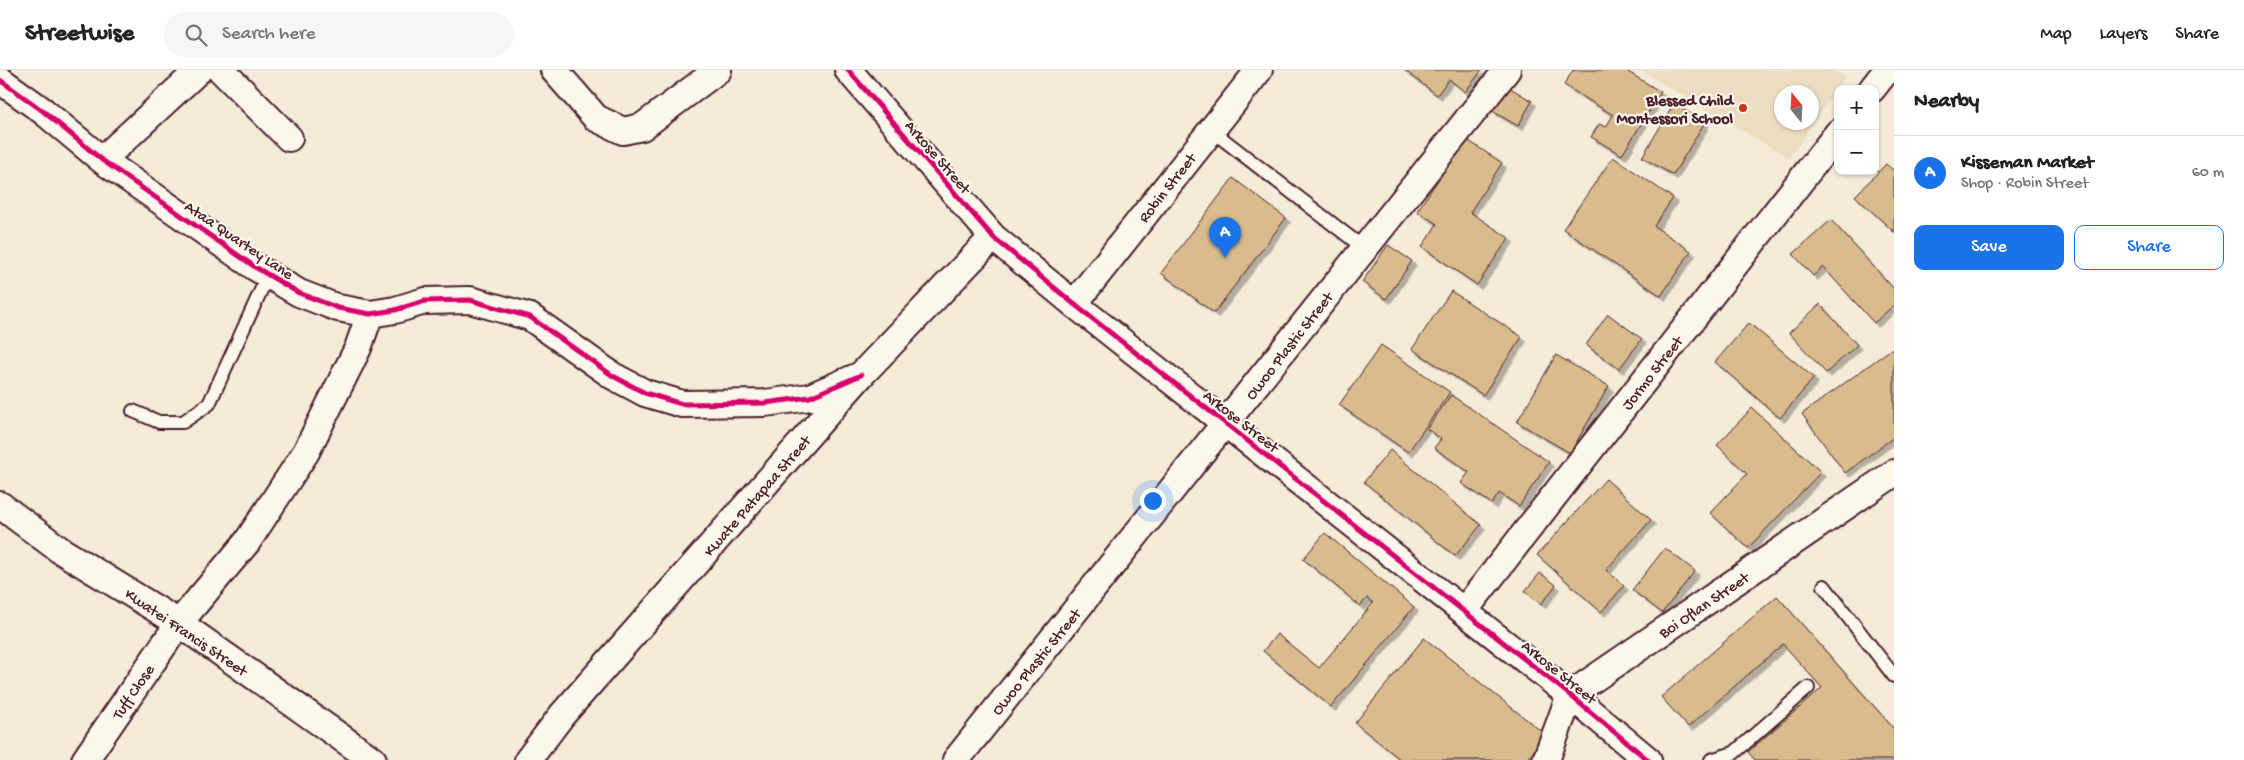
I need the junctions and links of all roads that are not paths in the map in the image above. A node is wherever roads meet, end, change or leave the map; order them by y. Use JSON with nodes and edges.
{"nodes":[{"id":1,"x":198,"y":70,"type":"edge"},
{"id":2,"x":220,"y":70,"type":"edge"},
{"id":3,"x":554,"y":70,"type":"edge"},
{"id":4,"x":848,"y":70,"type":"edge"},
{"id":5,"x":1259,"y":70,"type":"edge"},
{"id":6,"x":1507,"y":70,"type":"edge"},
{"id":7,"x":1887,"y":70,"type":"edge"},
{"id":8,"x":711,"y":72,"type":"edge"},
{"id":9,"x":0,"y":80,"type":"edge"},
{"id":10,"x":1875,"y":85,"type":"edge"},
{"id":11,"x":1211,"y":130,"type":"junction"},
{"id":12,"x":289,"y":138,"type":"dead end"},
{"id":13,"x":1834,"y":138,"type":"edge"},
{"id":14,"x":102,"y":160,"type":"junction"},
{"id":15,"x":993,"y":237,"type":"junction"},
{"id":16,"x":1365,"y":249,"type":"junction"},
{"id":17,"x":268,"y":275,"type":"junction"},
{"id":18,"x":1074,"y":304,"type":"junction"},
{"id":19,"x":370,"y":314,"type":"junction"},
{"id":20,"x":861,"y":375,"type":"junction"},
{"id":21,"x":133,"y":412,"type":"dead end"},
{"id":22,"x":1226,"y":424,"type":"junction"},
{"id":23,"x":1894,"y":473,"type":"edge"},
{"id":24,"x":0,"y":504,"type":"edge"},
{"id":25,"x":1824,"y":586,"type":"dead end"},
{"id":26,"x":1464,"y":611,"type":"junction"},
{"id":27,"x":179,"y":623,"type":"junction"},
{"id":28,"x":1894,"y":676,"type":"edge"},
{"id":29,"x":1808,"y":688,"type":"dead end"},
{"id":30,"x":1570,"y":695,"type":"junction"},
{"id":31,"x":1734,"y":756,"type":"edge"},
{"id":32,"x":85,"y":760,"type":"edge"},
{"id":33,"x":373,"y":760,"type":"edge"},
{"id":34,"x":528,"y":760,"type":"edge"},
{"id":35,"x":956,"y":760,"type":"edge"},
{"id":36,"x":1546,"y":760,"type":"edge"},
{"id":37,"x":1648,"y":760,"type":"edge"},
{"id":38,"x":1711,"y":760,"type":"edge"}],
"edges":[{"from":1,"to":14,"type":"street"},
{"from":2,"to":12,"type":"street"},
{"from":3,"to":8,"type":"street"},
{"from":4,"to":15,"type":"street","name":"Arkose Street"},
{"from":5,"to":11,"type":"street","name":"Robin Street"},
{"from":6,"to":16,"type":"street","name":"Owoo Plastic Street"},
{"from":7,"to":10,"type":"street"},
{"from":9,"to":14,"type":"street","name":"Ataa Quartey Lane"},
{"from":11,"to":16,"type":"lane"},
{"from":11,"to":18,"type":"street","name":"Robin Street"},
{"from":13,"to":26,"type":"street","name":"Jormo Street"},
{"from":14,"to":17,"type":"street","name":"Ataa Quartey Lane"},
{"from":15,"to":18,"type":"street","name":"Arkose Street"},
{"from":15,"to":20,"type":"street","name":"Kwate Patapaa Street"},
{"from":16,"to":22,"type":"street","name":"Owoo Plastic Street"},
{"from":17,"to":19,"type":"street","name":"Ataa Quartey Lane"},
{"from":17,"to":21,"type":"lane"},
{"from":18,"to":22,"type":"street","name":"Arkose Street"},
{"from":19,"to":20,"type":"street","name":"Ataa Quartey Lane"},
{"from":19,"to":27,"type":"street","name":"Tuff Close"},
{"from":20,"to":34,"type":"street","name":"Kwate Patapaa Street"},
{"from":22,"to":26,"type":"street","name":"Arkose Street"},
{"from":22,"to":35,"type":"street","name":"Owoo Plastic Street"},
{"from":23,"to":30,"type":"street","name":"Boi Oflan Street"},
{"from":24,"to":27,"type":"street","name":"Kwatei Francis Street"},
{"from":25,"to":28,"type":"lane"},
{"from":26,"to":30,"type":"street","name":"Arkose Street"},
{"from":27,"to":32,"type":"street","name":"Tuff Close"},
{"from":27,"to":33,"type":"street","name":"Kwatei Francis Street"},
{"from":29,"to":31,"type":"lane"},
{"from":30,"to":36,"type":"street"},
{"from":30,"to":37,"type":"street","name":"Arkose Street"},
{"from":31,"to":38,"type":"lane"}]}
